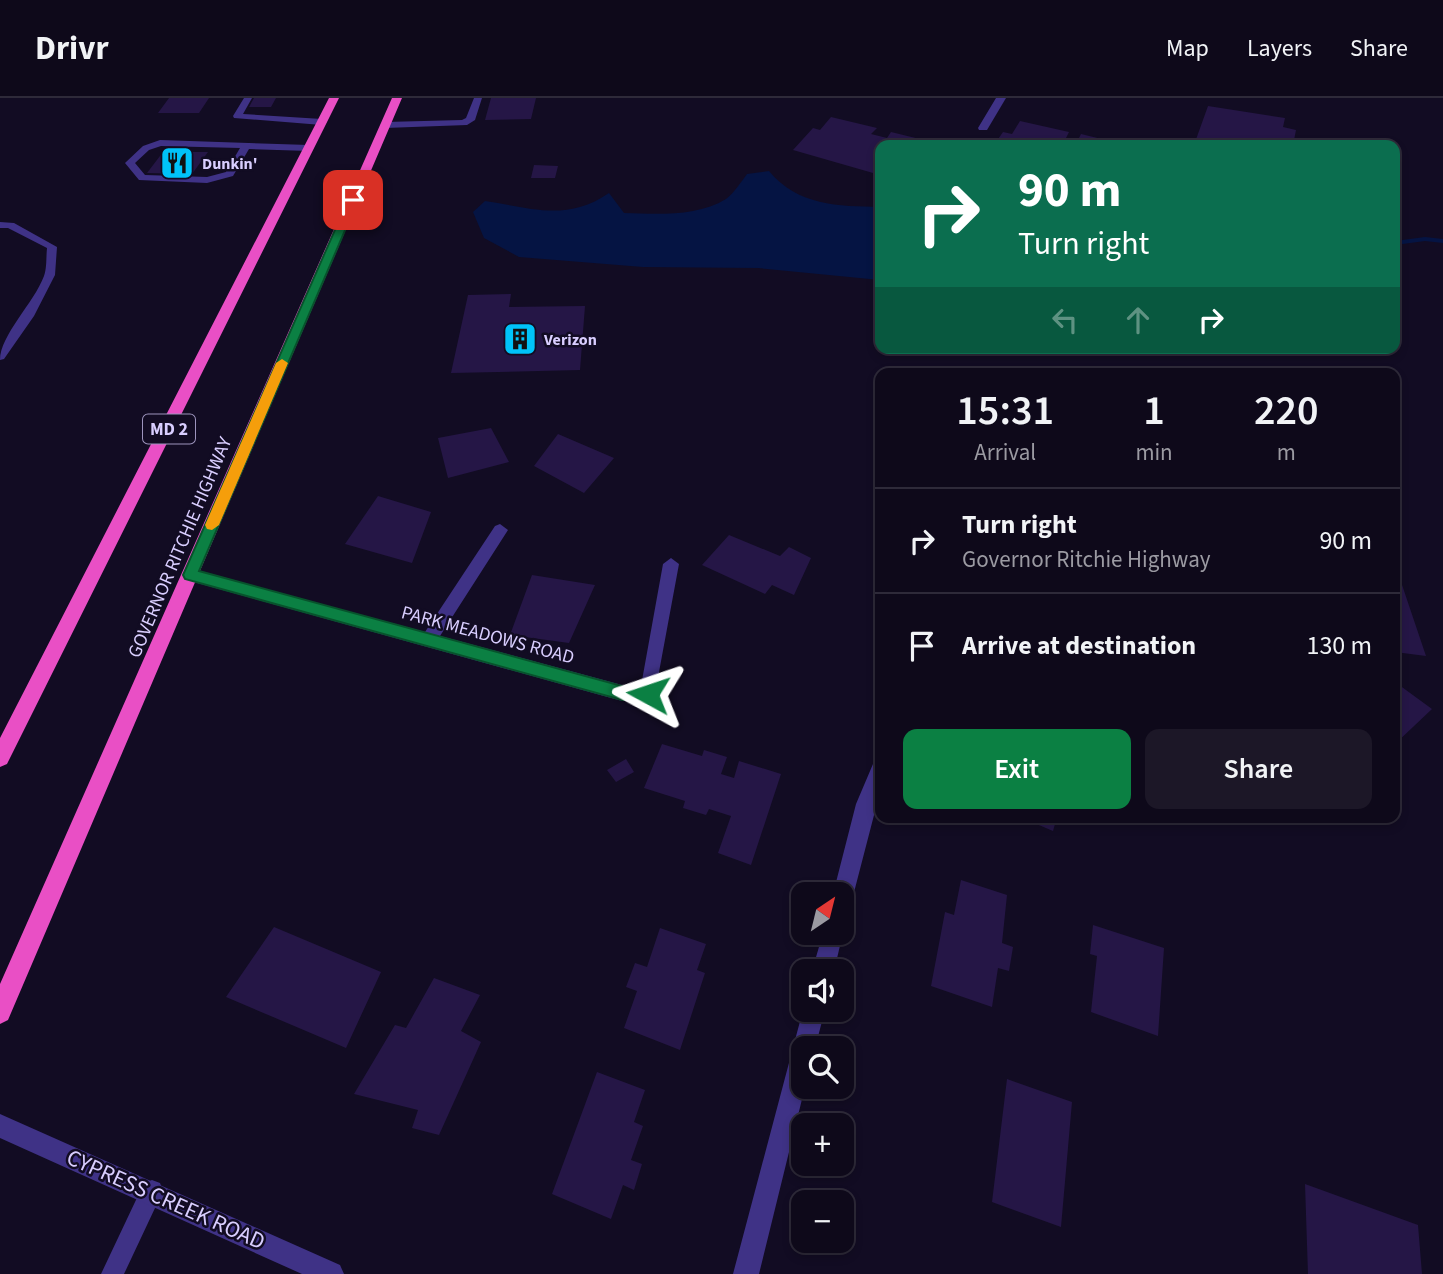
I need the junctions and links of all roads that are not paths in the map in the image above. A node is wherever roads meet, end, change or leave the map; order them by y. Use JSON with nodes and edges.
{"nodes":[{"id":1,"x":248,"y":98,"type":"edge"},
{"id":2,"x":334,"y":98,"type":"edge"},
{"id":3,"x":397,"y":98,"type":"edge"},
{"id":4,"x":478,"y":98,"type":"edge"},
{"id":5,"x":1001,"y":98,"type":"edge"},
{"id":6,"x":322,"y":122,"type":"junction"},
{"id":7,"x":386,"y":125,"type":"junction"},
{"id":8,"x":982,"y":128,"type":"dead end"},
{"id":9,"x":245,"y":148,"type":"junction"},
{"id":10,"x":309,"y":148,"type":"junction"},
{"id":11,"x":0,"y":225,"type":"edge"},
{"id":12,"x":0,"y":356,"type":"edge"},
{"id":13,"x":500,"y":530,"type":"dead end"},
{"id":14,"x":671,"y":564,"type":"dead end"},
{"id":15,"x":190,"y":575,"type":"junction"},
{"id":16,"x":429,"y":640,"type":"junction"},
{"id":17,"x":0,"y":758,"type":"edge"},
{"id":18,"x":875,"y":782,"type":"edge"},
{"id":19,"x":846,"y":882,"type":"edge"},
{"id":20,"x":0,"y":1012,"type":"edge"},
{"id":21,"x":791,"y":1099,"type":"edge"},
{"id":22,"x":0,"y":1126,"type":"edge"},
{"id":23,"x":152,"y":1191,"type":"junction"},
{"id":24,"x":112,"y":1274,"type":"edge"},
{"id":25,"x":331,"y":1274,"type":"edge"},
{"id":26,"x":746,"y":1274,"type":"edge"}],
"edges":[{"from":1,"to":6,"type":"lane"},
{"from":2,"to":6,"type":"highway","number":"MD 2"},
{"from":3,"to":7,"type":"highway","name":"GOVERNOR RITCHIE HIGHWAY"},
{"from":4,"to":7,"type":"lane"},
{"from":5,"to":8,"type":"street"},
{"from":6,"to":10,"type":"highway","number":"MD 2"},
{"from":7,"to":15,"type":"highway","name":"GOVERNOR RITCHIE HIGHWAY"},
{"from":9,"to":9,"type":"lane"},
{"from":9,"to":10,"type":"lane"},
{"from":10,"to":17,"type":"highway","number":"MD 2"},
{"from":11,"to":12,"type":"lane"},
{"from":13,"to":16,"type":"street"},
{"from":14,"to":16,"type":"street","name":"PARK MEADOWS ROAD"},
{"from":15,"to":16,"type":"street","name":"PARK MEADOWS ROAD"},
{"from":15,"to":20,"type":"highway","name":"GOVERNOR RITCHIE HIGHWAY"},
{"from":18,"to":19,"type":"street"},
{"from":21,"to":26,"type":"street"},
{"from":22,"to":23,"type":"street","name":"CYPRESS CREEK ROAD"},
{"from":23,"to":24,"type":"lane"},
{"from":23,"to":25,"type":"street","name":"CYPRESS CREEK ROAD"}]}
